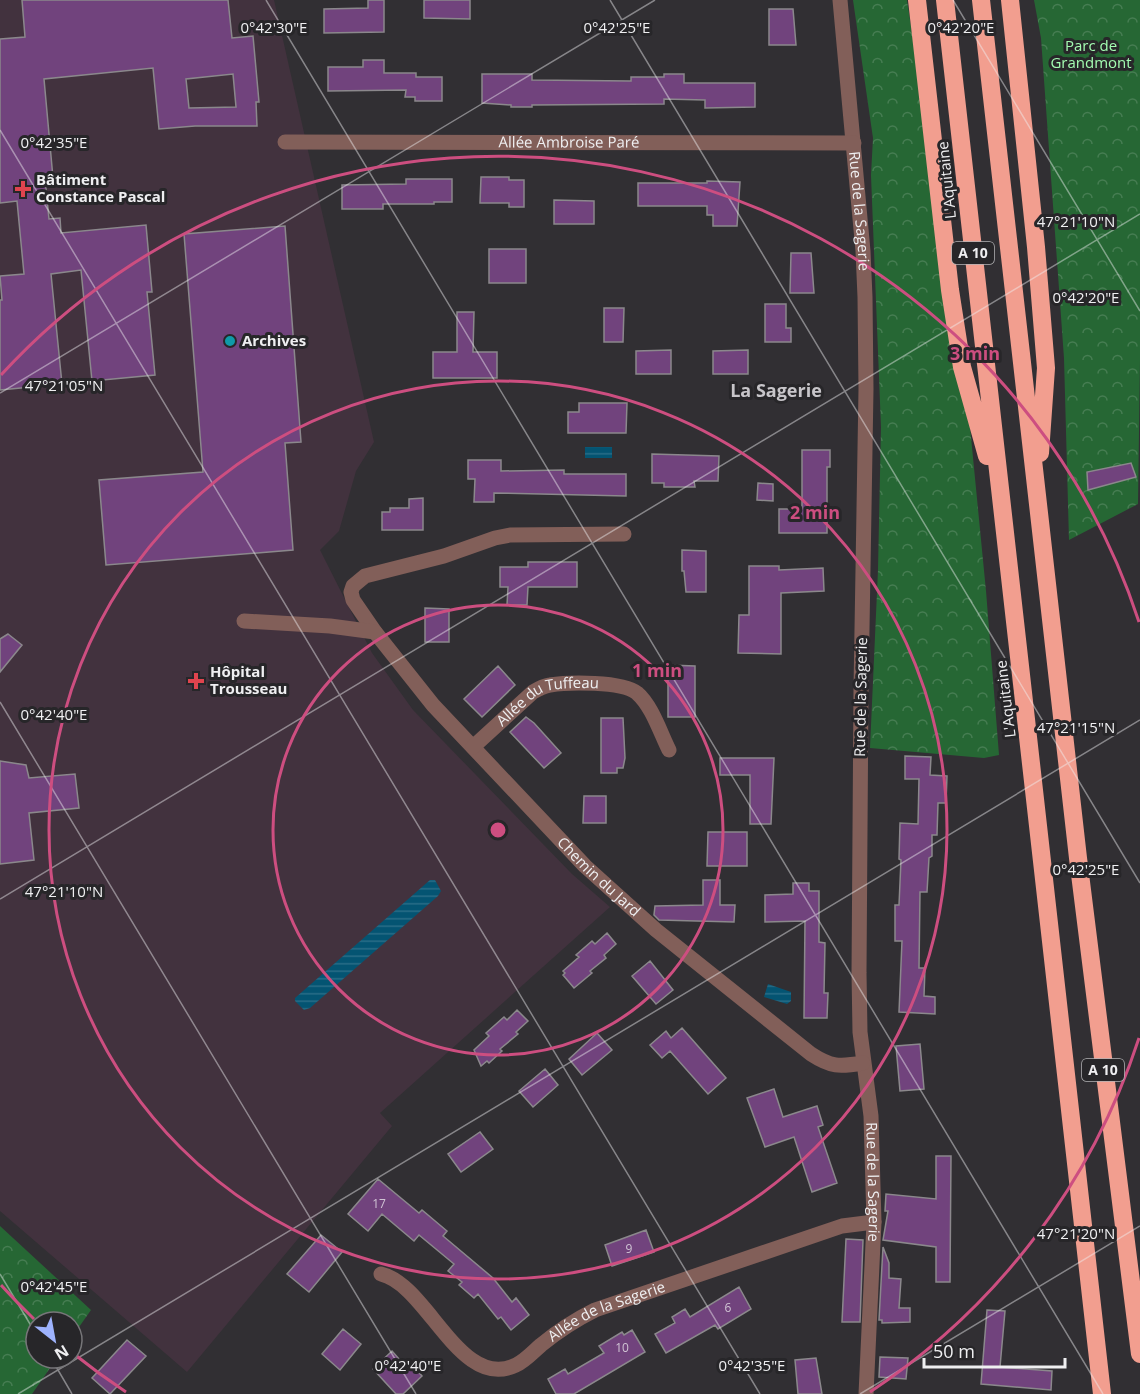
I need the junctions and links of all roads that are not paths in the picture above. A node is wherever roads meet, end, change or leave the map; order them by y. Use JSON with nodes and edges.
{"nodes":[{"id":1,"x":840,"y":0,"type":"edge"},
{"id":2,"x":917,"y":0,"type":"edge"},
{"id":3,"x":945,"y":0,"type":"edge"},
{"id":4,"x":981,"y":0,"type":"edge"},
{"id":5,"x":1010,"y":0,"type":"edge"},
{"id":6,"x":285,"y":142,"type":"dead end"},
{"id":7,"x":854,"y":143,"type":"junction"},
{"id":8,"x":1037,"y":499,"type":"junction"},
{"id":9,"x":1002,"y":507,"type":"junction"},
{"id":10,"x":624,"y":534,"type":"dead end"},
{"id":11,"x":244,"y":621,"type":"dead end"},
{"id":12,"x":375,"y":632,"type":"junction"},
{"id":13,"x":473,"y":747,"type":"junction"},
{"id":14,"x":669,"y":750,"type":"dead end"},
{"id":15,"x":863,"y":1063,"type":"junction"},
{"id":16,"x":873,"y":1222,"type":"junction"},
{"id":17,"x":381,"y":1274,"type":"dead end"},
{"id":18,"x":1140,"y":1354,"type":"edge"},
{"id":19,"x":866,"y":1394,"type":"edge"},
{"id":20,"x":1102,"y":1394,"type":"edge"}],
"edges":[{"from":1,"to":7,"type":"street","name":"Rue de la Sagerie"},
{"from":2,"to":9,"type":"highway"},
{"from":3,"to":9,"type":"highway","name":"L'Aquitaine","number":"A 10"},
{"from":4,"to":8,"type":"highway","number":"A 10"},
{"from":5,"to":8,"type":"highway"},
{"from":6,"to":7,"type":"street","name":"Allée Ambroise Paré"},
{"from":7,"to":15,"type":"street","name":"Rue de la Sagerie"},
{"from":8,"to":18,"type":"highway","number":"A 10"},
{"from":9,"to":20,"type":"highway","name":"L'Aquitaine","number":"A 10"},
{"from":10,"to":12,"type":"street","name":"Chemin du Jard"},
{"from":11,"to":12,"type":"street"},
{"from":12,"to":13,"type":"street","name":"Chemin du Jard"},
{"from":13,"to":14,"type":"street","name":"Allée du Tuffeau"},
{"from":13,"to":15,"type":"street","name":"Chemin du Jard"},
{"from":15,"to":16,"type":"street","name":"Rue de la Sagerie"},
{"from":16,"to":17,"type":"street","name":"Allée de la Sagerie"},
{"from":16,"to":19,"type":"street","name":"Rue de la Sagerie"}]}
